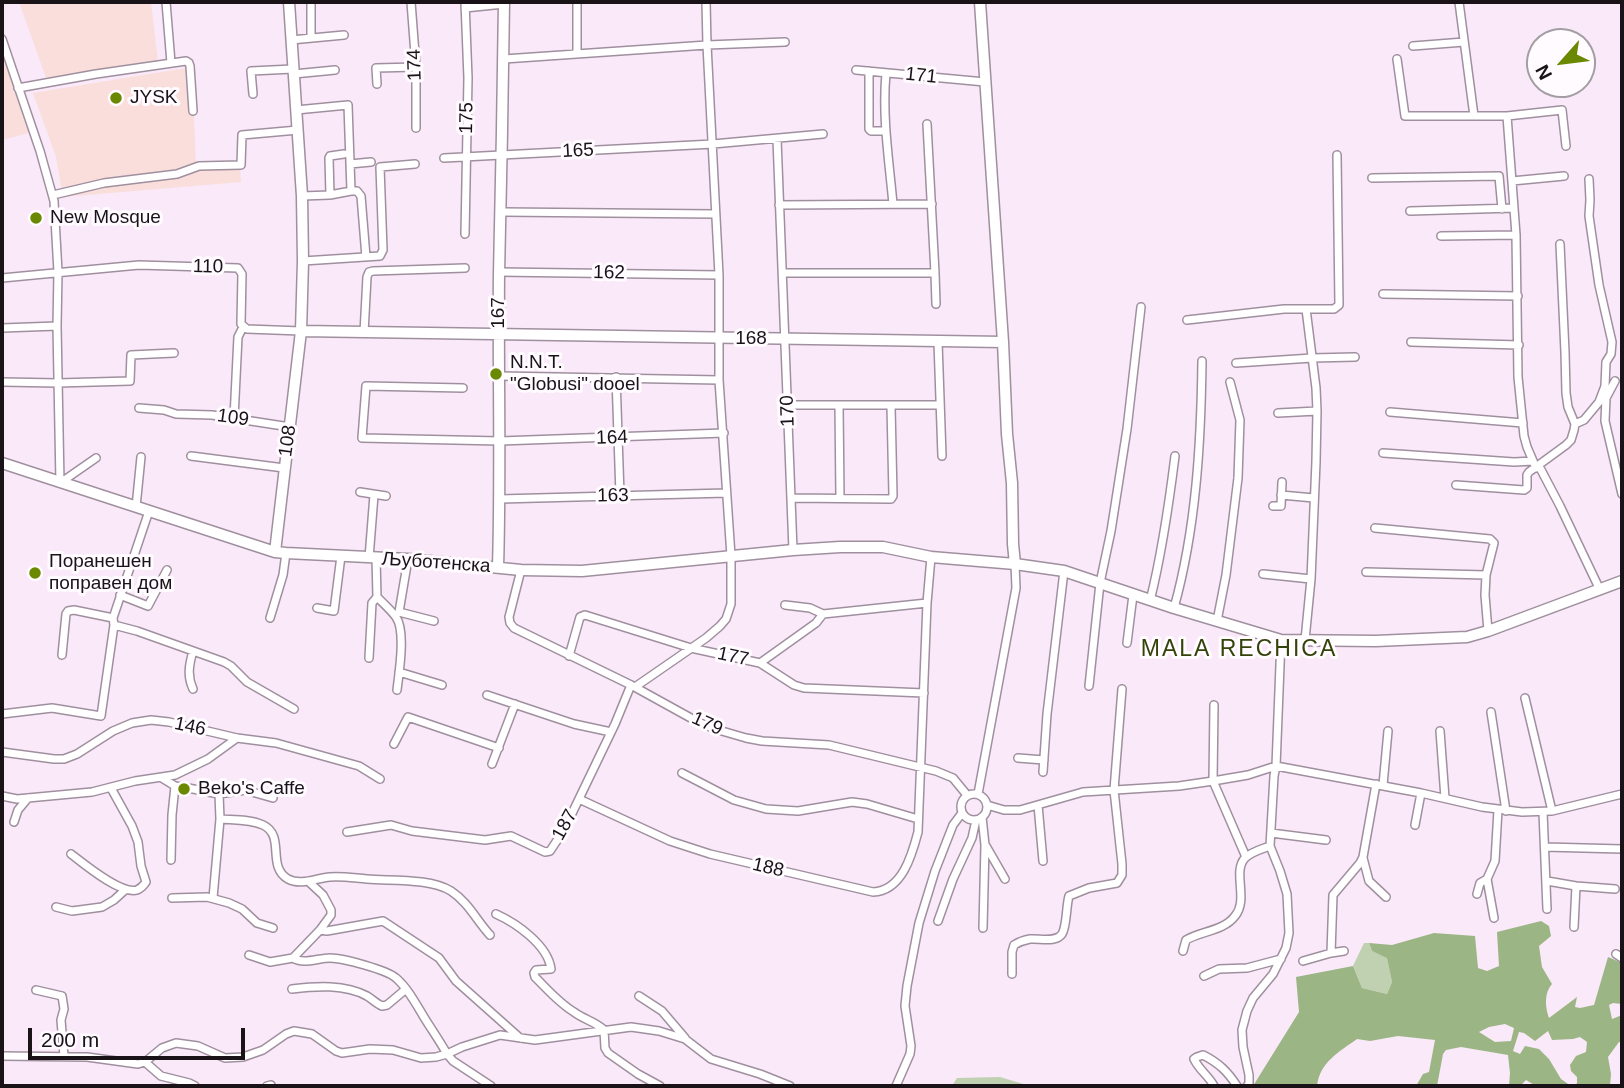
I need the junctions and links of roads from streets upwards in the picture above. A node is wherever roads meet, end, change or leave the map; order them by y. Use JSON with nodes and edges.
{"nodes":[{"id":1,"x":166,"y":2,"type":"edge"},
{"id":2,"x":289,"y":2,"type":"edge"},
{"id":3,"x":411,"y":2,"type":"edge"},
{"id":4,"x":577,"y":2,"type":"edge"},
{"id":5,"x":706,"y":2,"type":"edge"},
{"id":6,"x":980,"y":2,"type":"edge"},
{"id":7,"x":1459,"y":2,"type":"edge"},
{"id":8,"x":504,"y":3,"type":"edge"},
{"id":9,"x":311,"y":4,"type":"dead end"},
{"id":10,"x":465,"y":5,"type":"edge"},
{"id":11,"x":344,"y":35,"type":"dead end"},
{"id":12,"x":311,"y":38,"type":"junction"},
{"id":13,"x":2,"y":39,"type":"edge"},
{"id":14,"x":291,"y":40,"type":"junction"},
{"id":15,"x":785,"y":41,"type":"dead end"},
{"id":16,"x":1464,"y":42,"type":"junction"},
{"id":17,"x":707,"y":45,"type":"junction"},
{"id":18,"x":1413,"y":46,"type":"dead end"},
{"id":19,"x":577,"y":54,"type":"junction"},
{"id":20,"x":504,"y":59,"type":"junction"},
{"id":21,"x":1397,"y":59,"type":"dead end"},
{"id":22,"x":171,"y":63,"type":"junction"},
{"id":23,"x":416,"y":67,"type":"junction"},
{"id":24,"x":335,"y":70,"type":"dead end"},
{"id":25,"x":856,"y":70,"type":"dead end"},
{"id":26,"x":869,"y":71,"type":"junction"},
{"id":27,"x":294,"y":72,"type":"junction"},
{"id":28,"x":886,"y":73,"type":"junction"},
{"id":29,"x":985,"y":82,"type":"junction"},
{"id":30,"x":377,"y":84,"type":"dead end"},
{"id":31,"x":18,"y":88,"type":"junction"},
{"id":32,"x":253,"y":94,"type":"dead end"},
{"id":33,"x":296,"y":110,"type":"junction"},
{"id":34,"x":193,"y":111,"type":"dead end"},
{"id":35,"x":1474,"y":116,"type":"junction"},
{"id":36,"x":1507,"y":116,"type":"junction"},
{"id":37,"x":927,"y":124,"type":"dead end"},
{"id":38,"x":416,"y":128,"type":"dead end"},
{"id":39,"x":298,"y":130,"type":"junction"},
{"id":40,"x":885,"y":131,"type":"junction"},
{"id":41,"x":822,"y":134,"type":"dead end"},
{"id":42,"x":777,"y":139,"type":"junction"},
{"id":43,"x":713,"y":144,"type":"junction"},
{"id":44,"x":1566,"y":146,"type":"dead end"},
{"id":45,"x":344,"y":154,"type":"dead end"},
{"id":46,"x":1337,"y":155,"type":"dead end"},
{"id":47,"x":502,"y":156,"type":"junction"},
{"id":48,"x":466,"y":157,"type":"junction"},
{"id":49,"x":444,"y":158,"type":"dead end"},
{"id":50,"x":371,"y":162,"type":"dead end"},
{"id":51,"x":351,"y":164,"type":"junction"},
{"id":52,"x":415,"y":164,"type":"dead end"},
{"id":53,"x":1564,"y":176,"type":"dead end"},
{"id":54,"x":1372,"y":178,"type":"dead end"},
{"id":55,"x":1589,"y":178,"type":"dead end"},
{"id":56,"x":1512,"y":181,"type":"junction"},
{"id":57,"x":351,"y":191,"type":"junction"},
{"id":58,"x":53,"y":195,"type":"junction"},
{"id":59,"x":330,"y":195,"type":"junction"},
{"id":60,"x":302,"y":197,"type":"junction"},
{"id":61,"x":893,"y":204,"type":"junction"},
{"id":62,"x":932,"y":204,"type":"junction"},
{"id":63,"x":779,"y":205,"type":"junction"},
{"id":64,"x":1514,"y":208,"type":"junction"},
{"id":65,"x":1502,"y":209,"type":"junction"},
{"id":66,"x":1410,"y":211,"type":"dead end"},
{"id":67,"x":502,"y":212,"type":"junction"},
{"id":68,"x":715,"y":214,"type":"junction"},
{"id":69,"x":465,"y":234,"type":"dead end"},
{"id":70,"x":1516,"y":235,"type":"junction"},
{"id":71,"x":1441,"y":236,"type":"dead end"},
{"id":72,"x":1560,"y":244,"type":"dead end"},
{"id":73,"x":366,"y":257,"type":"junction"},
{"id":74,"x":303,"y":261,"type":"junction"},
{"id":75,"x":465,"y":268,"type":"dead end"},
{"id":76,"x":58,"y":272,"type":"junction"},
{"id":77,"x":499,"y":272,"type":"junction"},
{"id":78,"x":783,"y":273,"type":"junction"},
{"id":79,"x":935,"y":273,"type":"junction"},
{"id":80,"x":719,"y":275,"type":"junction"},
{"id":81,"x":2,"y":278,"type":"edge"},
{"id":82,"x":1383,"y":294,"type":"dead end"},
{"id":83,"x":1518,"y":296,"type":"junction"},
{"id":84,"x":936,"y":304,"type":"dead end"},
{"id":85,"x":1141,"y":307,"type":"dead end"},
{"id":86,"x":1306,"y":309,"type":"junction"},
{"id":87,"x":1187,"y":320,"type":"dead end"},
{"id":88,"x":57,"y":327,"type":"junction"},
{"id":89,"x":243,"y":327,"type":"junction"},
{"id":90,"x":2,"y":328,"type":"edge"},
{"id":91,"x":301,"y":331,"type":"junction"},
{"id":92,"x":364,"y":333,"type":"junction"},
{"id":93,"x":499,"y":335,"type":"junction"},
{"id":94,"x":718,"y":338,"type":"junction"},
{"id":95,"x":785,"y":339,"type":"junction"},
{"id":96,"x":938,"y":342,"type":"junction"},
{"id":97,"x":1003,"y":342,"type":"junction"},
{"id":98,"x":1411,"y":342,"type":"dead end"},
{"id":99,"x":1519,"y":345,"type":"junction"},
{"id":100,"x":174,"y":353,"type":"dead end"},
{"id":101,"x":1355,"y":357,"type":"dead end"},
{"id":102,"x":1312,"y":358,"type":"junction"},
{"id":103,"x":1202,"y":361,"type":"dead end"},
{"id":104,"x":1236,"y":363,"type":"dead end"},
{"id":105,"x":499,"y":376,"type":"junction"},
{"id":106,"x":617,"y":377,"type":"junction"},
{"id":107,"x":719,"y":380,"type":"junction"},
{"id":108,"x":1615,"y":381,"type":"dead end"},
{"id":109,"x":2,"y":382,"type":"edge"},
{"id":110,"x":1230,"y":382,"type":"dead end"},
{"id":111,"x":58,"y":383,"type":"junction"},
{"id":112,"x":463,"y":388,"type":"dead end"},
{"id":113,"x":788,"y":405,"type":"junction"},
{"id":114,"x":839,"y":405,"type":"junction"},
{"id":115,"x":940,"y":405,"type":"junction"},
{"id":116,"x":891,"y":406,"type":"junction"},
{"id":117,"x":139,"y":408,"type":"dead end"},
{"id":118,"x":1317,"y":411,"type":"junction"},
{"id":119,"x":1390,"y":412,"type":"dead end"},
{"id":120,"x":1278,"y":413,"type":"dead end"},
{"id":121,"x":234,"y":418,"type":"junction"},
{"id":122,"x":1523,"y":423,"type":"junction"},
{"id":123,"x":1575,"y":424,"type":"junction"},
{"id":124,"x":290,"y":427,"type":"junction"},
{"id":125,"x":724,"y":433,"type":"junction"},
{"id":126,"x":619,"y":438,"type":"junction"},
{"id":127,"x":499,"y":442,"type":"junction"},
{"id":128,"x":1383,"y":453,"type":"dead end"},
{"id":129,"x":191,"y":456,"type":"dead end"},
{"id":130,"x":942,"y":456,"type":"dead end"},
{"id":131,"x":1175,"y":456,"type":"dead end"},
{"id":132,"x":141,"y":457,"type":"dead end"},
{"id":133,"x":96,"y":458,"type":"dead end"},
{"id":134,"x":2,"y":463,"type":"edge"},
{"id":135,"x":1536,"y":465,"type":"junction"},
{"id":136,"x":284,"y":468,"type":"junction"},
{"id":137,"x":1282,"y":482,"type":"dead end"},
{"id":138,"x":61,"y":483,"type":"junction"},
{"id":139,"x":1456,"y":485,"type":"dead end"},
{"id":140,"x":360,"y":492,"type":"dead end"},
{"id":141,"x":726,"y":493,"type":"junction"},
{"id":142,"x":1622,"y":494,"type":"edge"},
{"id":143,"x":374,"y":495,"type":"junction"},
{"id":144,"x":620,"y":495,"type":"junction"},
{"id":145,"x":1281,"y":495,"type":"junction"},
{"id":146,"x":386,"y":496,"type":"dead end"},
{"id":147,"x":791,"y":498,"type":"junction"},
{"id":148,"x":839,"y":498,"type":"junction"},
{"id":149,"x":1314,"y":498,"type":"junction"},
{"id":150,"x":500,"y":499,"type":"junction"},
{"id":151,"x":1273,"y":506,"type":"dead end"},
{"id":152,"x":136,"y":507,"type":"junction"},
{"id":153,"x":149,"y":511,"type":"junction"},
{"id":154,"x":1375,"y":528,"type":"dead end"},
{"id":155,"x":793,"y":550,"type":"junction"},
{"id":156,"x":275,"y":552,"type":"junction"},
{"id":157,"x":286,"y":553,"type":"junction"},
{"id":158,"x":341,"y":556,"type":"junction"},
{"id":159,"x":731,"y":556,"type":"junction"},
{"id":160,"x":931,"y":557,"type":"junction"},
{"id":161,"x":373,"y":558,"type":"junction"},
{"id":162,"x":408,"y":559,"type":"junction"},
{"id":163,"x":1015,"y":564,"type":"junction"},
{"id":164,"x":498,"y":568,"type":"junction"},
{"id":165,"x":167,"y":570,"type":"dead end"},
{"id":166,"x":521,"y":570,"type":"junction"},
{"id":167,"x":1064,"y":571,"type":"junction"},
{"id":168,"x":1366,"y":572,"type":"dead end"},
{"id":169,"x":1263,"y":574,"type":"dead end"},
{"id":170,"x":1486,"y":575,"type":"junction"},
{"id":171,"x":1311,"y":579,"type":"junction"},
{"id":172,"x":1622,"y":581,"type":"edge"},
{"id":173,"x":1100,"y":583,"type":"junction"},
{"id":174,"x":1600,"y":590,"type":"junction"},
{"id":175,"x":120,"y":595,"type":"junction"},
{"id":176,"x":1133,"y":595,"type":"junction"},
{"id":177,"x":377,"y":597,"type":"junction"},
{"id":178,"x":1150,"y":601,"type":"junction"},
{"id":179,"x":927,"y":603,"type":"junction"},
{"id":180,"x":785,"y":605,"type":"dead end"},
{"id":181,"x":317,"y":608,"type":"dead end"},
{"id":182,"x":1174,"y":608,"type":"junction"},
{"id":183,"x":823,"y":614,"type":"junction"},
{"id":184,"x":270,"y":618,"type":"dead end"},
{"id":185,"x":113,"y":621,"type":"junction"},
{"id":186,"x":434,"y":621,"type":"dead end"},
{"id":187,"x":1217,"y":621,"type":"junction"},
{"id":188,"x":1488,"y":631,"type":"junction"},
{"id":189,"x":1281,"y":640,"type":"junction"},
{"id":190,"x":1305,"y":640,"type":"junction"},
{"id":191,"x":1127,"y":643,"type":"dead end"},
{"id":192,"x":691,"y":648,"type":"junction"},
{"id":193,"x":192,"y":651,"type":"junction"},
{"id":194,"x":62,"y":655,"type":"dead end"},
{"id":195,"x":569,"y":656,"type":"junction"},
{"id":196,"x":369,"y":658,"type":"dead end"},
{"id":197,"x":760,"y":663,"type":"junction"},
{"id":198,"x":399,"y":672,"type":"junction"},
{"id":199,"x":442,"y":685,"type":"dead end"},
{"id":200,"x":633,"y":686,"type":"junction"},
{"id":201,"x":1090,"y":686,"type":"dead end"},
{"id":202,"x":193,"y":689,"type":"dead end"},
{"id":203,"x":1122,"y":689,"type":"dead end"},
{"id":204,"x":397,"y":690,"type":"dead end"},
{"id":205,"x":924,"y":693,"type":"junction"},
{"id":206,"x":487,"y":695,"type":"dead end"},
{"id":207,"x":1525,"y":698,"type":"dead end"},
{"id":208,"x":515,"y":704,"type":"junction"},
{"id":209,"x":1213,"y":705,"type":"dead end"},
{"id":210,"x":294,"y":709,"type":"dead end"},
{"id":211,"x":1492,"y":712,"type":"dead end"},
{"id":212,"x":2,"y":714,"type":"edge"},
{"id":213,"x":1388,"y":731,"type":"dead end"},
{"id":214,"x":1440,"y":731,"type":"dead end"},
{"id":215,"x":611,"y":732,"type":"junction"},
{"id":216,"x":237,"y":737,"type":"junction"},
{"id":217,"x":394,"y":744,"type":"dead end"},
{"id":218,"x":499,"y":748,"type":"junction"},
{"id":219,"x":2,"y":752,"type":"edge"},
{"id":220,"x":1017,"y":758,"type":"dead end"},
{"id":221,"x":1044,"y":760,"type":"junction"},
{"id":222,"x":492,"y":764,"type":"dead end"},
{"id":223,"x":1276,"y":766,"type":"junction"},
{"id":224,"x":920,"y":768,"type":"junction"},
{"id":225,"x":1043,"y":772,"type":"dead end"},
{"id":226,"x":682,"y":773,"type":"dead end"},
{"id":227,"x":162,"y":778,"type":"junction"},
{"id":228,"x":380,"y":779,"type":"dead end"},
{"id":229,"x":1213,"y":782,"type":"junction"},
{"id":230,"x":1380,"y":785,"type":"junction"},
{"id":231,"x":175,"y":786,"type":"junction"},
{"id":232,"x":111,"y":788,"type":"junction"},
{"id":233,"x":1114,"y":790,"type":"junction"},
{"id":234,"x":1422,"y":793,"type":"junction"},
{"id":235,"x":219,"y":794,"type":"junction"},
{"id":236,"x":978,"y":794,"type":"junction"},
{"id":237,"x":1622,"y":794,"type":"edge"},
{"id":238,"x":967,"y":795,"type":"junction"},
{"id":239,"x":2,"y":796,"type":"edge"},
{"id":240,"x":28,"y":798,"type":"junction"},
{"id":241,"x":272,"y":798,"type":"dead end"},
{"id":242,"x":1445,"y":798,"type":"junction"},
{"id":243,"x":579,"y":799,"type":"junction"},
{"id":244,"x":987,"y":805,"type":"junction"},
{"id":245,"x":1038,"y":805,"type":"junction"},
{"id":246,"x":1502,"y":810,"type":"junction"},
{"id":247,"x":1552,"y":811,"type":"junction"},
{"id":248,"x":1543,"y":812,"type":"junction"},
{"id":249,"x":962,"y":813,"type":"junction"},
{"id":250,"x":979,"y":818,"type":"junction"},
{"id":251,"x":220,"y":819,"type":"junction"},
{"id":252,"x":918,"y":819,"type":"junction"},
{"id":253,"x":14,"y":822,"type":"dead end"},
{"id":254,"x":1415,"y":825,"type":"dead end"},
{"id":255,"x":347,"y":832,"type":"dead end"},
{"id":256,"x":1271,"y":833,"type":"junction"},
{"id":257,"x":1326,"y":840,"type":"dead end"},
{"id":258,"x":985,"y":845,"type":"junction"},
{"id":259,"x":1270,"y":846,"type":"junction"},
{"id":260,"x":1545,"y":847,"type":"junction"},
{"id":261,"x":1622,"y":849,"type":"edge"},
{"id":262,"x":71,"y":854,"type":"dead end"},
{"id":263,"x":1363,"y":857,"type":"junction"},
{"id":264,"x":1246,"y":858,"type":"junction"},
{"id":265,"x":171,"y":860,"type":"dead end"},
{"id":266,"x":1043,"y":861,"type":"dead end"},
{"id":267,"x":1005,"y":879,"type":"dead end"},
{"id":268,"x":1487,"y":879,"type":"junction"},
{"id":269,"x":308,"y":881,"type":"junction"},
{"id":270,"x":1547,"y":881,"type":"junction"},
{"id":271,"x":1576,"y":886,"type":"junction"},
{"id":272,"x":1615,"y":889,"type":"dead end"},
{"id":273,"x":125,"y":890,"type":"junction"},
{"id":274,"x":1477,"y":894,"type":"dead end"},
{"id":275,"x":1386,"y":897,"type":"dead end"},
{"id":276,"x":172,"y":898,"type":"dead end"},
{"id":277,"x":213,"y":898,"type":"junction"},
{"id":278,"x":56,"y":907,"type":"dead end"},
{"id":279,"x":1547,"y":909,"type":"dead end"},
{"id":280,"x":496,"y":914,"type":"dead end"},
{"id":281,"x":1494,"y":918,"type":"dead end"},
{"id":282,"x":938,"y":921,"type":"dead end"},
{"id":283,"x":1574,"y":927,"type":"dead end"},
{"id":284,"x":274,"y":928,"type":"dead end"},
{"id":285,"x":983,"y":928,"type":"dead end"},
{"id":286,"x":320,"y":930,"type":"junction"},
{"id":287,"x":490,"y":935,"type":"dead end"},
{"id":288,"x":1183,"y":951,"type":"dead end"},
{"id":289,"x":1344,"y":951,"type":"dead end"},
{"id":290,"x":1331,"y":953,"type":"junction"},
{"id":291,"x":250,"y":955,"type":"dead end"},
{"id":292,"x":293,"y":958,"type":"junction"},
{"id":293,"x":1280,"y":959,"type":"junction"},
{"id":294,"x":1303,"y":961,"type":"dead end"},
{"id":295,"x":1012,"y":974,"type":"dead end"},
{"id":296,"x":1204,"y":976,"type":"dead end"},
{"id":297,"x":292,"y":989,"type":"dead end"},
{"id":298,"x":406,"y":989,"type":"junction"},
{"id":299,"x":36,"y":990,"type":"dead end"},
{"id":300,"x":639,"y":996,"type":"dead end"},
{"id":301,"x":604,"y":1030,"type":"junction"},
{"id":302,"x":521,"y":1038,"type":"junction"},
{"id":303,"x":685,"y":1039,"type":"junction"},
{"id":304,"x":447,"y":1054,"type":"junction"},
{"id":305,"x":2,"y":1056,"type":"edge"},
{"id":306,"x":64,"y":1056,"type":"junction"},
{"id":307,"x":145,"y":1062,"type":"junction"},
{"id":308,"x":195,"y":1086,"type":"edge"},
{"id":309,"x":491,"y":1086,"type":"edge"},
{"id":310,"x":660,"y":1086,"type":"edge"},
{"id":311,"x":790,"y":1086,"type":"edge"},
{"id":312,"x":895,"y":1086,"type":"edge"},
{"id":313,"x":1214,"y":1086,"type":"edge"},
{"id":314,"x":1237,"y":1086,"type":"edge"},
{"id":315,"x":1247,"y":1086,"type":"edge"}],
"edges":[{"from":1,"to":22,"type":"street"},
{"from":2,"to":14,"type":"street","name":"108"},
{"from":3,"to":23,"type":"street","name":"174"},
{"from":4,"to":19,"type":"street"},
{"from":5,"to":17,"type":"street"},
{"from":6,"to":29,"type":"street"},
{"from":7,"to":16,"type":"street"},
{"from":8,"to":10,"type":"street"},
{"from":8,"to":20,"type":"street","name":"167"},
{"from":9,"to":12,"type":"street"},
{"from":10,"to":48,"type":"street","name":"175"},
{"from":11,"to":12,"type":"street"},
{"from":12,"to":14,"type":"street"},
{"from":13,"to":31,"type":"street"},
{"from":14,"to":27,"type":"street","name":"108"},
{"from":15,"to":17,"type":"street"},
{"from":16,"to":18,"type":"street"},
{"from":16,"to":35,"type":"street"},
{"from":17,"to":19,"type":"street"},
{"from":17,"to":43,"type":"street"},
{"from":19,"to":20,"type":"street"},
{"from":20,"to":47,"type":"street","name":"167"},
{"from":21,"to":35,"type":"street"},
{"from":22,"to":31,"type":"street"},
{"from":22,"to":34,"type":"street"},
{"from":23,"to":30,"type":"street"},
{"from":23,"to":38,"type":"street","name":"174"},
{"from":24,"to":27,"type":"street"},
{"from":25,"to":26,"type":"street","name":"171"},
{"from":26,"to":28,"type":"street","name":"171"},
{"from":26,"to":40,"type":"street"},
{"from":27,"to":32,"type":"street"},
{"from":27,"to":33,"type":"street","name":"108"},
{"from":28,"to":29,"type":"street","name":"171"},
{"from":28,"to":40,"type":"street"},
{"from":29,"to":97,"type":"street"},
{"from":31,"to":58,"type":"street"},
{"from":33,"to":39,"type":"street","name":"108"},
{"from":33,"to":51,"type":"street"},
{"from":35,"to":36,"type":"street"},
{"from":36,"to":44,"type":"street"},
{"from":36,"to":56,"type":"street"},
{"from":37,"to":62,"type":"street"},
{"from":39,"to":58,"type":"street"},
{"from":39,"to":60,"type":"street","name":"108"},
{"from":40,"to":61,"type":"street"},
{"from":41,"to":42,"type":"street","name":"165"},
{"from":42,"to":43,"type":"street","name":"165"},
{"from":42,"to":63,"type":"street","name":"170"},
{"from":43,"to":47,"type":"street","name":"165"},
{"from":43,"to":68,"type":"street"},
{"from":45,"to":59,"type":"street"},
{"from":46,"to":86,"type":"street"},
{"from":47,"to":48,"type":"street","name":"165"},
{"from":47,"to":67,"type":"street","name":"167"},
{"from":48,"to":49,"type":"street","name":"165"},
{"from":48,"to":69,"type":"street","name":"175"},
{"from":50,"to":51,"type":"street"},
{"from":51,"to":57,"type":"street"},
{"from":52,"to":73,"type":"street"},
{"from":53,"to":56,"type":"street"},
{"from":54,"to":65,"type":"street"},
{"from":55,"to":123,"type":"street"},
{"from":56,"to":64,"type":"street"},
{"from":57,"to":59,"type":"street"},
{"from":57,"to":73,"type":"street"},
{"from":58,"to":76,"type":"street"},
{"from":59,"to":60,"type":"street"},
{"from":60,"to":74,"type":"street","name":"108"},
{"from":61,"to":62,"type":"street"},
{"from":61,"to":63,"type":"street"},
{"from":62,"to":79,"type":"street"},
{"from":63,"to":78,"type":"street","name":"170"},
{"from":64,"to":65,"type":"street"},
{"from":64,"to":70,"type":"street"},
{"from":65,"to":66,"type":"street"},
{"from":67,"to":68,"type":"street"},
{"from":67,"to":77,"type":"street","name":"167"},
{"from":68,"to":80,"type":"street"},
{"from":70,"to":71,"type":"street"},
{"from":70,"to":83,"type":"street"},
{"from":72,"to":123,"type":"street"},
{"from":73,"to":74,"type":"street"},
{"from":74,"to":91,"type":"street","name":"108"},
{"from":75,"to":92,"type":"street"},
{"from":76,"to":81,"type":"street"},
{"from":76,"to":88,"type":"street"},
{"from":76,"to":89,"type":"street","name":"110"},
{"from":77,"to":80,"type":"street","name":"162"},
{"from":77,"to":93,"type":"street","name":"167"},
{"from":78,"to":79,"type":"street"},
{"from":78,"to":95,"type":"street","name":"170"},
{"from":79,"to":84,"type":"street"},
{"from":80,"to":94,"type":"street"},
{"from":82,"to":83,"type":"street"},
{"from":83,"to":99,"type":"street"},
{"from":85,"to":173,"type":"street"},
{"from":86,"to":87,"type":"street"},
{"from":86,"to":102,"type":"street"},
{"from":88,"to":90,"type":"street"},
{"from":88,"to":111,"type":"street"},
{"from":89,"to":91,"type":"street"},
{"from":89,"to":121,"type":"street"},
{"from":91,"to":92,"type":"street"},
{"from":91,"to":124,"type":"street","name":"108"},
{"from":92,"to":93,"type":"street"},
{"from":93,"to":94,"type":"street","name":"168"},
{"from":93,"to":105,"type":"street","name":"167"},
{"from":94,"to":95,"type":"street","name":"168"},
{"from":94,"to":107,"type":"street"},
{"from":95,"to":96,"type":"street","name":"168"},
{"from":95,"to":113,"type":"street","name":"170"},
{"from":96,"to":97,"type":"street","name":"168"},
{"from":96,"to":115,"type":"street"},
{"from":97,"to":163,"type":"street"},
{"from":98,"to":99,"type":"street"},
{"from":99,"to":122,"type":"street"},
{"from":100,"to":111,"type":"street"},
{"from":101,"to":102,"type":"street"},
{"from":102,"to":104,"type":"street"},
{"from":102,"to":118,"type":"street"},
{"from":103,"to":182,"type":"street"},
{"from":105,"to":106,"type":"street"},
{"from":105,"to":127,"type":"street","name":"167"},
{"from":106,"to":107,"type":"street"},
{"from":106,"to":126,"type":"street"},
{"from":107,"to":125,"type":"street"},
{"from":108,"to":142,"type":"street"},
{"from":109,"to":111,"type":"street"},
{"from":110,"to":187,"type":"street"},
{"from":111,"to":138,"type":"street"},
{"from":112,"to":127,"type":"street","name":"164"},
{"from":113,"to":114,"type":"street"},
{"from":113,"to":147,"type":"street","name":"170"},
{"from":114,"to":116,"type":"street"},
{"from":114,"to":148,"type":"street"},
{"from":115,"to":116,"type":"street"},
{"from":115,"to":130,"type":"street"},
{"from":116,"to":148,"type":"street"},
{"from":117,"to":121,"type":"street","name":"109"},
{"from":118,"to":120,"type":"street"},
{"from":118,"to":149,"type":"street"},
{"from":119,"to":122,"type":"street"},
{"from":121,"to":124,"type":"street","name":"109"},
{"from":122,"to":135,"type":"street"},
{"from":123,"to":135,"type":"street"},
{"from":124,"to":136,"type":"street","name":"108"},
{"from":125,"to":126,"type":"street","name":"164"},
{"from":125,"to":141,"type":"street"},
{"from":126,"to":127,"type":"street","name":"164"},
{"from":126,"to":144,"type":"street"},
{"from":127,"to":150,"type":"street","name":"167"},
{"from":128,"to":135,"type":"street"},
{"from":129,"to":136,"type":"street"},
{"from":131,"to":178,"type":"street"},
{"from":132,"to":152,"type":"street"},
{"from":133,"to":138,"type":"street"},
{"from":134,"to":138,"type":"street","name":"Љуботенска"},
{"from":135,"to":139,"type":"street"},
{"from":135,"to":174,"type":"street"},
{"from":136,"to":156,"type":"street","name":"108"},
{"from":137,"to":145,"type":"street"},
{"from":138,"to":152,"type":"street","name":"Љуботенска"},
{"from":140,"to":143,"type":"street"},
{"from":141,"to":144,"type":"street","name":"163"},
{"from":141,"to":159,"type":"street"},
{"from":143,"to":146,"type":"street"},
{"from":143,"to":161,"type":"street"},
{"from":144,"to":150,"type":"street","name":"163"},
{"from":145,"to":149,"type":"street"},
{"from":145,"to":151,"type":"street"},
{"from":147,"to":148,"type":"street"},
{"from":147,"to":155,"type":"street","name":"170"},
{"from":149,"to":171,"type":"street"},
{"from":150,"to":164,"type":"street","name":"167"},
{"from":152,"to":153,"type":"street","name":"Љуботенска"},
{"from":153,"to":156,"type":"street","name":"Љуботенска"},
{"from":153,"to":175,"type":"street"},
{"from":154,"to":170,"type":"street"},
{"from":155,"to":159,"type":"street","name":"Љуботенска"},
{"from":155,"to":160,"type":"street","name":"Љуботенска"},
{"from":156,"to":157,"type":"street","name":"Љуботенска"},
{"from":157,"to":158,"type":"street","name":"Љуботенска"},
{"from":157,"to":184,"type":"street"},
{"from":158,"to":161,"type":"street","name":"Љуботенска"},
{"from":158,"to":181,"type":"street"},
{"from":159,"to":166,"type":"street","name":"Љуботенска"},
{"from":159,"to":192,"type":"street"},
{"from":160,"to":163,"type":"street","name":"Љуботенска"},
{"from":160,"to":179,"type":"street","name":"188"},
{"from":161,"to":162,"type":"street","name":"Љуботенска"},
{"from":161,"to":177,"type":"street"},
{"from":162,"to":164,"type":"street","name":"Љуботенска"},
{"from":162,"to":186,"type":"street"},
{"from":163,"to":167,"type":"street","name":"Љуботенска"},
{"from":163,"to":236,"type":"street"},
{"from":164,"to":166,"type":"street","name":"Љуботенска"},
{"from":165,"to":175,"type":"street"},
{"from":166,"to":195,"type":"street","name":"179"},
{"from":167,"to":173,"type":"street","name":"Љуботенска"},
{"from":167,"to":221,"type":"street"},
{"from":168,"to":170,"type":"street"},
{"from":169,"to":171,"type":"street"},
{"from":170,"to":188,"type":"street"},
{"from":171,"to":190,"type":"street"},
{"from":172,"to":174,"type":"street","name":"Љуботенска"},
{"from":173,"to":176,"type":"street","name":"Љуботенска"},
{"from":173,"to":201,"type":"street"},
{"from":174,"to":188,"type":"street","name":"Љуботенска"},
{"from":175,"to":185,"type":"street"},
{"from":176,"to":178,"type":"street","name":"Љуботенска"},
{"from":176,"to":191,"type":"street"},
{"from":177,"to":196,"type":"street"},
{"from":177,"to":198,"type":"street"},
{"from":178,"to":182,"type":"street","name":"Љуботенска"},
{"from":179,"to":183,"type":"street"},
{"from":179,"to":205,"type":"street","name":"188"},
{"from":180,"to":183,"type":"street"},
{"from":182,"to":187,"type":"street","name":"Љуботенска"},
{"from":183,"to":197,"type":"street"},
{"from":185,"to":193,"type":"street"},
{"from":185,"to":194,"type":"street"},
{"from":185,"to":212,"type":"street"},
{"from":187,"to":189,"type":"street","name":"Љуботенска"},
{"from":188,"to":190,"type":"street","name":"Љуботенска"},
{"from":189,"to":190,"type":"street","name":"Љуботенска"},
{"from":189,"to":223,"type":"street"},
{"from":192,"to":195,"type":"street","name":"177"},
{"from":192,"to":197,"type":"street","name":"177"},
{"from":192,"to":200,"type":"street"},
{"from":193,"to":202,"type":"street","name":"146"},
{"from":193,"to":210,"type":"street"},
{"from":195,"to":200,"type":"street","name":"179"},
{"from":197,"to":205,"type":"street","name":"177"},
{"from":198,"to":199,"type":"street"},
{"from":198,"to":204,"type":"street"},
{"from":200,"to":215,"type":"street","name":"187"},
{"from":200,"to":224,"type":"street","name":"179"},
{"from":203,"to":233,"type":"street"},
{"from":205,"to":224,"type":"street","name":"188"},
{"from":206,"to":208,"type":"street"},
{"from":207,"to":247,"type":"street"},
{"from":208,"to":215,"type":"street"},
{"from":208,"to":218,"type":"street"},
{"from":209,"to":229,"type":"street"},
{"from":211,"to":246,"type":"street"},
{"from":213,"to":230,"type":"street"},
{"from":214,"to":242,"type":"street"},
{"from":215,"to":243,"type":"street","name":"187"},
{"from":216,"to":219,"type":"street","name":"146"},
{"from":216,"to":227,"type":"street"},
{"from":216,"to":228,"type":"street","name":"146"},
{"from":217,"to":218,"type":"street"},
{"from":218,"to":222,"type":"street"},
{"from":220,"to":221,"type":"street"},
{"from":221,"to":225,"type":"street"},
{"from":223,"to":229,"type":"street"},
{"from":223,"to":230,"type":"street"},
{"from":223,"to":256,"type":"street"},
{"from":224,"to":238,"type":"street","name":"179"},
{"from":224,"to":252,"type":"street","name":"188"},
{"from":226,"to":252,"type":"street"},
{"from":227,"to":231,"type":"street"},
{"from":227,"to":232,"type":"street"},
{"from":229,"to":233,"type":"street"},
{"from":229,"to":264,"type":"street"},
{"from":230,"to":234,"type":"street"},
{"from":230,"to":263,"type":"street"},
{"from":231,"to":235,"type":"street"},
{"from":231,"to":265,"type":"street"},
{"from":232,"to":240,"type":"street"},
{"from":232,"to":273,"type":"street"},
{"from":233,"to":245,"type":"street"},
{"from":233,"to":295,"type":"street"},
{"from":234,"to":242,"type":"street"},
{"from":234,"to":254,"type":"street"},
{"from":235,"to":241,"type":"street"},
{"from":235,"to":251,"type":"street"},
{"from":236,"to":238,"type":"street"},
{"from":236,"to":244,"type":"street"},
{"from":237,"to":247,"type":"street"},
{"from":238,"to":249,"type":"street"},
{"from":239,"to":240,"type":"street"},
{"from":240,"to":253,"type":"street"},
{"from":242,"to":246,"type":"street"},
{"from":243,"to":252,"type":"street","name":"188"},
{"from":243,"to":255,"type":"street","name":"187"},
{"from":244,"to":245,"type":"street"},
{"from":244,"to":250,"type":"street"},
{"from":245,"to":266,"type":"street"},
{"from":246,"to":248,"type":"street"},
{"from":246,"to":268,"type":"street"},
{"from":247,"to":248,"type":"street"},
{"from":248,"to":260,"type":"street"},
{"from":249,"to":250,"type":"street"},
{"from":249,"to":312,"type":"street"},
{"from":250,"to":258,"type":"street"},
{"from":250,"to":282,"type":"street"},
{"from":251,"to":269,"type":"street"},
{"from":251,"to":277,"type":"street"},
{"from":256,"to":257,"type":"street"},
{"from":256,"to":259,"type":"street"},
{"from":258,"to":267,"type":"street"},
{"from":258,"to":285,"type":"street"},
{"from":259,"to":264,"type":"street"},
{"from":259,"to":293,"type":"street"},
{"from":260,"to":261,"type":"street"},
{"from":260,"to":270,"type":"street"},
{"from":262,"to":273,"type":"street"},
{"from":263,"to":275,"type":"street"},
{"from":263,"to":290,"type":"street"},
{"from":264,"to":288,"type":"street"},
{"from":268,"to":274,"type":"street"},
{"from":268,"to":281,"type":"street"},
{"from":269,"to":286,"type":"street"},
{"from":269,"to":287,"type":"street"},
{"from":270,"to":271,"type":"street"},
{"from":270,"to":279,"type":"street"},
{"from":271,"to":272,"type":"street"},
{"from":271,"to":283,"type":"street"},
{"from":273,"to":278,"type":"street"},
{"from":276,"to":277,"type":"street"},
{"from":277,"to":284,"type":"street"},
{"from":280,"to":301,"type":"street"},
{"from":286,"to":292,"type":"street"},
{"from":286,"to":302,"type":"street"},
{"from":289,"to":290,"type":"street"},
{"from":290,"to":294,"type":"street"},
{"from":291,"to":292,"type":"street"},
{"from":292,"to":298,"type":"street"},
{"from":293,"to":296,"type":"street"},
{"from":293,"to":315,"type":"street"},
{"from":297,"to":298,"type":"street"},
{"from":298,"to":304,"type":"street"},
{"from":299,"to":306,"type":"street"},
{"from":300,"to":303,"type":"street"},
{"from":301,"to":302,"type":"street"},
{"from":301,"to":303,"type":"street"},
{"from":301,"to":310,"type":"street"},
{"from":302,"to":304,"type":"street"},
{"from":303,"to":311,"type":"street"},
{"from":304,"to":307,"type":"street"},
{"from":304,"to":309,"type":"street"},
{"from":305,"to":306,"type":"street"},
{"from":306,"to":307,"type":"street"},
{"from":307,"to":308,"type":"street"},
{"from":313,"to":314,"type":"street"}]}
